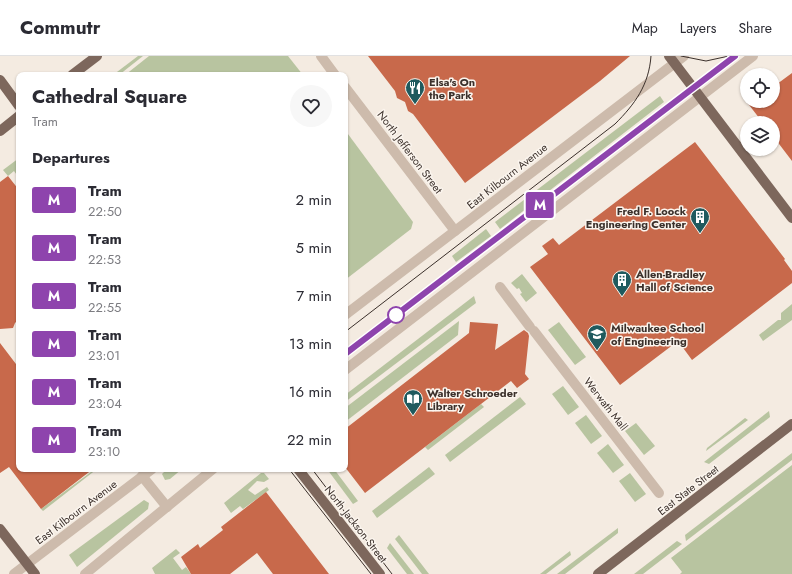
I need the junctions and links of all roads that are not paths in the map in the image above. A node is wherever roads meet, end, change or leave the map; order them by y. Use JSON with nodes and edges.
{"nodes":[{"id":1,"x":97,"y":56,"type":"edge"},
{"id":2,"x":321,"y":56,"type":"edge"},
{"id":3,"x":684,"y":56,"type":"edge"},
{"id":4,"x":753,"y":56,"type":"edge"},
{"id":5,"x":672,"y":60,"type":"edge"},
{"id":6,"x":76,"y":72,"type":"edge"},
{"id":7,"x":334,"y":72,"type":"edge"},
{"id":8,"x":0,"y":80,"type":"edge"},
{"id":9,"x":348,"y":91,"type":"edge"},
{"id":10,"x":700,"y":98,"type":"junction"},
{"id":11,"x":16,"y":102,"type":"edge"},
{"id":12,"x":16,"y":118,"type":"edge"},
{"id":13,"x":0,"y":131,"type":"edge"},
{"id":14,"x":792,"y":218,"type":"edge"},
{"id":15,"x":455,"y":231,"type":"junction"},
{"id":16,"x":500,"y":287,"type":"dead end"},
{"id":17,"x":348,"y":313,"type":"edge"},
{"id":18,"x":348,"y":368,"type":"edge"},
{"id":19,"x":792,"y":424,"type":"edge"},
{"id":20,"x":148,"y":472,"type":"edge"},
{"id":21,"x":209,"y":472,"type":"edge"},
{"id":22,"x":300,"y":472,"type":"edge"},
{"id":23,"x":142,"y":476,"type":"junction"},
{"id":24,"x":659,"y":493,"type":"dead end"},
{"id":25,"x":167,"y":507,"type":"junction"},
{"id":26,"x":0,"y":529,"type":"edge"},
{"id":27,"x":27,"y":564,"type":"junction"},
{"id":28,"x":14,"y":574,"type":"edge"},
{"id":29,"x":34,"y":574,"type":"edge"},
{"id":30,"x":85,"y":574,"type":"edge"},
{"id":31,"x":380,"y":574,"type":"edge"},
{"id":32,"x":598,"y":574,"type":"edge"}],
"edges":[{"from":1,"to":6,"type":"main road"},
{"from":2,"to":7,"type":"street"},
{"from":3,"to":5,"type":"street","name":"East Kilbourn Avenue"},
{"from":4,"to":10,"type":"street"},
{"from":5,"to":10,"type":"main road"},
{"from":5,"to":15,"type":"street","name":"East Kilbourn Avenue"},
{"from":8,"to":11,"type":"main road"},
{"from":9,"to":15,"type":"street","name":"North Jefferson Street"},
{"from":10,"to":14,"type":"main road"},
{"from":10,"to":18,"type":"street"},
{"from":12,"to":13,"type":"main road"},
{"from":15,"to":17,"type":"street","name":"East Kilbourn Avenue"},
{"from":16,"to":24,"type":"street","name":"Werwath Mall"},
{"from":19,"to":32,"type":"main road","name":"East State Street"},
{"from":20,"to":23,"type":"street","name":"East Kilbourn Avenue"},
{"from":21,"to":25,"type":"street"},
{"from":22,"to":31,"type":"main road","name":"North Jackson Street"},
{"from":23,"to":25,"type":"street"},
{"from":23,"to":27,"type":"street","name":"East Kilbourn Avenue"},
{"from":25,"to":30,"type":"street"},
{"from":26,"to":27,"type":"main road"},
{"from":27,"to":28,"type":"street","name":"East Kilbourn Avenue"},
{"from":27,"to":29,"type":"main road"}]}
